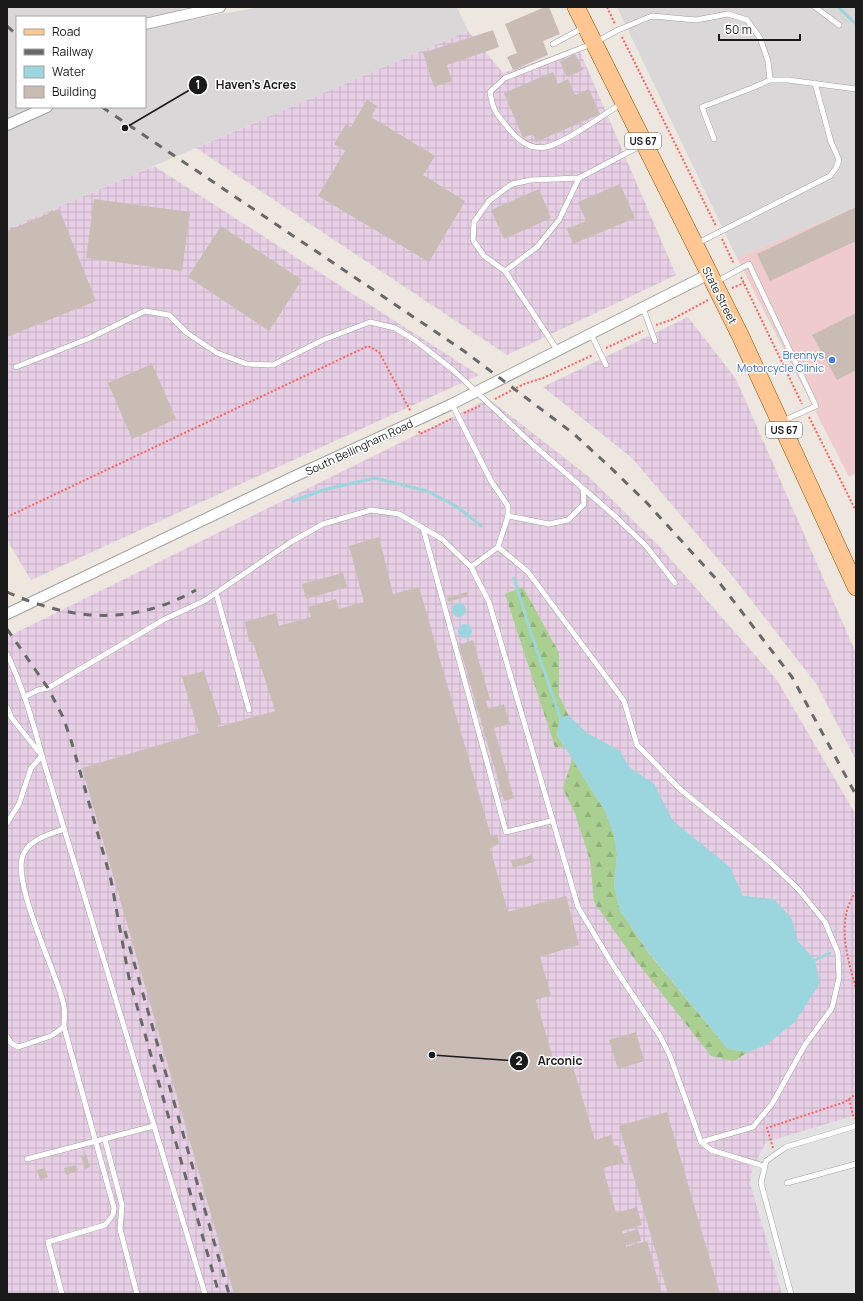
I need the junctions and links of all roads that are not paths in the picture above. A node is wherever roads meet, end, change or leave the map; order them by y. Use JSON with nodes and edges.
{"nodes":[{"id":1,"x":220,"y":7,"type":"edge"},
{"id":2,"x":576,"y":7,"type":"edge"},
{"id":3,"x":815,"y":7,"type":"edge"},
{"id":4,"x":193,"y":10,"type":"edge"},
{"id":5,"x":146,"y":24,"type":"edge"},
{"id":6,"x":839,"y":25,"type":"dead end"},
{"id":7,"x":585,"y":26,"type":"junction"},
{"id":8,"x":594,"y":43,"type":"junction"},
{"id":9,"x":553,"y":44,"type":"dead end"},
{"id":10,"x":770,"y":80,"type":"junction"},
{"id":11,"x":815,"y":83,"type":"junction"},
{"id":12,"x":856,"y":89,"type":"edge"},
{"id":13,"x":624,"y":102,"type":"junction"},
{"id":14,"x":45,"y":108,"type":"edge"},
{"id":15,"x":7,"y":125,"type":"edge"},
{"id":16,"x":714,"y":139,"type":"dead end"},
{"id":17,"x":644,"y":144,"type":"junction"},
{"id":18,"x":579,"y":178,"type":"junction"},
{"id":19,"x":695,"y":245,"type":"junction"},
{"id":20,"x":505,"y":271,"type":"junction"},
{"id":21,"x":714,"y":284,"type":"junction"},
{"id":22,"x":643,"y":308,"type":"junction"},
{"id":23,"x":591,"y":334,"type":"junction"},
{"id":24,"x":655,"y":341,"type":"dead end"},
{"id":25,"x":558,"y":351,"type":"junction"},
{"id":26,"x":606,"y":365,"type":"dead end"},
{"id":27,"x":16,"y":367,"type":"dead end"},
{"id":28,"x":476,"y":392,"type":"junction"},
{"id":29,"x":452,"y":404,"type":"junction"},
{"id":30,"x":780,"y":422,"type":"junction"},
{"id":31,"x":583,"y":489,"type":"junction"},
{"id":32,"x":508,"y":516,"type":"junction"},
{"id":33,"x":423,"y":528,"type":"junction"},
{"id":34,"x":498,"y":547,"type":"junction"},
{"id":35,"x":471,"y":567,"type":"junction"},
{"id":36,"x":675,"y":583,"type":"dead end"},
{"id":37,"x":856,"y":586,"type":"edge"},
{"id":38,"x":216,"y":593,"type":"junction"},
{"id":39,"x":7,"y":614,"type":"edge"},
{"id":40,"x":7,"y":654,"type":"edge"},
{"id":41,"x":24,"y":697,"type":"junction"},
{"id":42,"x":7,"y":707,"type":"edge"},
{"id":43,"x":249,"y":710,"type":"dead end"},
{"id":44,"x":42,"y":756,"type":"junction"},
{"id":45,"x":552,"y":821,"type":"junction"},
{"id":46,"x":7,"y":823,"type":"edge"},
{"id":47,"x":64,"y":829,"type":"junction"},
{"id":48,"x":64,"y":1027,"type":"junction"},
{"id":49,"x":7,"y":1037,"type":"edge"},
{"id":50,"x":154,"y":1126,"type":"junction"},
{"id":51,"x":856,"y":1126,"type":"edge"},
{"id":52,"x":104,"y":1140,"type":"junction"},
{"id":53,"x":96,"y":1142,"type":"junction"},
{"id":54,"x":701,"y":1142,"type":"junction"},
{"id":55,"x":27,"y":1159,"type":"dead end"},
{"id":56,"x":856,"y":1164,"type":"edge"},
{"id":57,"x":764,"y":1166,"type":"junction"},
{"id":58,"x":787,"y":1183,"type":"dead end"},
{"id":59,"x":62,"y":1294,"type":"edge"},
{"id":60,"x":137,"y":1294,"type":"edge"},
{"id":61,"x":205,"y":1294,"type":"edge"},
{"id":62,"x":791,"y":1294,"type":"edge"}],
"edges":[{"from":1,"to":4,"type":"street"},
{"from":2,"to":7,"type":"main road","name":"State Street","number":"US 67"},
{"from":3,"to":6,"type":"lane"},
{"from":4,"to":5,"type":"street"},
{"from":7,"to":8,"type":"main road","name":"State Street","number":"US 67"},
{"from":7,"to":9,"type":"lane"},
{"from":8,"to":10,"type":"lane"},
{"from":8,"to":13,"type":"main road","name":"State Street","number":"US 67"},
{"from":8,"to":13,"type":"lane"},
{"from":10,"to":11,"type":"lane"},
{"from":10,"to":16,"type":"lane"},
{"from":11,"to":12,"type":"lane"},
{"from":11,"to":19,"type":"lane"},
{"from":13,"to":17,"type":"main road","name":"State Street","number":"US 67"},
{"from":14,"to":15,"type":"street"},
{"from":17,"to":18,"type":"lane"},
{"from":17,"to":19,"type":"main road","name":"State Street","number":"US 67"},
{"from":18,"to":20,"type":"lane"},
{"from":18,"to":20,"type":"lane"},
{"from":19,"to":21,"type":"main road","name":"State Street","number":"US 67"},
{"from":20,"to":25,"type":"lane"},
{"from":21,"to":22,"type":"street","name":"South Bellingham Road"},
{"from":21,"to":30,"type":"main road","name":"State Street","number":"US 67"},
{"from":21,"to":30,"type":"lane"},
{"from":22,"to":23,"type":"street","name":"South Bellingham Road"},
{"from":22,"to":24,"type":"lane"},
{"from":23,"to":25,"type":"street","name":"South Bellingham Road"},
{"from":23,"to":26,"type":"lane"},
{"from":25,"to":28,"type":"street","name":"South Bellingham Road"},
{"from":27,"to":28,"type":"lane"},
{"from":28,"to":29,"type":"street","name":"South Bellingham Road"},
{"from":28,"to":31,"type":"lane"},
{"from":29,"to":32,"type":"lane"},
{"from":29,"to":39,"type":"street","name":"South Bellingham Road"},
{"from":30,"to":37,"type":"main road","name":"State Street","number":"US 67"},
{"from":31,"to":32,"type":"lane"},
{"from":31,"to":36,"type":"lane"},
{"from":32,"to":34,"type":"lane"},
{"from":33,"to":35,"type":"lane"},
{"from":33,"to":38,"type":"lane"},
{"from":33,"to":45,"type":"lane"},
{"from":34,"to":35,"type":"lane"},
{"from":34,"to":54,"type":"lane"},
{"from":35,"to":45,"type":"lane"},
{"from":38,"to":41,"type":"lane"},
{"from":38,"to":43,"type":"lane"},
{"from":40,"to":41,"type":"lane"},
{"from":41,"to":44,"type":"lane"},
{"from":42,"to":44,"type":"lane"},
{"from":44,"to":46,"type":"lane"},
{"from":44,"to":47,"type":"lane"},
{"from":45,"to":54,"type":"lane"},
{"from":47,"to":48,"type":"lane"},
{"from":47,"to":50,"type":"lane"},
{"from":48,"to":49,"type":"lane"},
{"from":48,"to":53,"type":"lane"},
{"from":50,"to":52,"type":"lane"},
{"from":50,"to":61,"type":"lane"},
{"from":51,"to":57,"type":"lane"},
{"from":52,"to":53,"type":"lane"},
{"from":52,"to":60,"type":"lane"},
{"from":53,"to":55,"type":"lane"},
{"from":53,"to":59,"type":"lane"},
{"from":54,"to":57,"type":"lane"},
{"from":56,"to":58,"type":"lane"},
{"from":57,"to":62,"type":"lane"}]}
